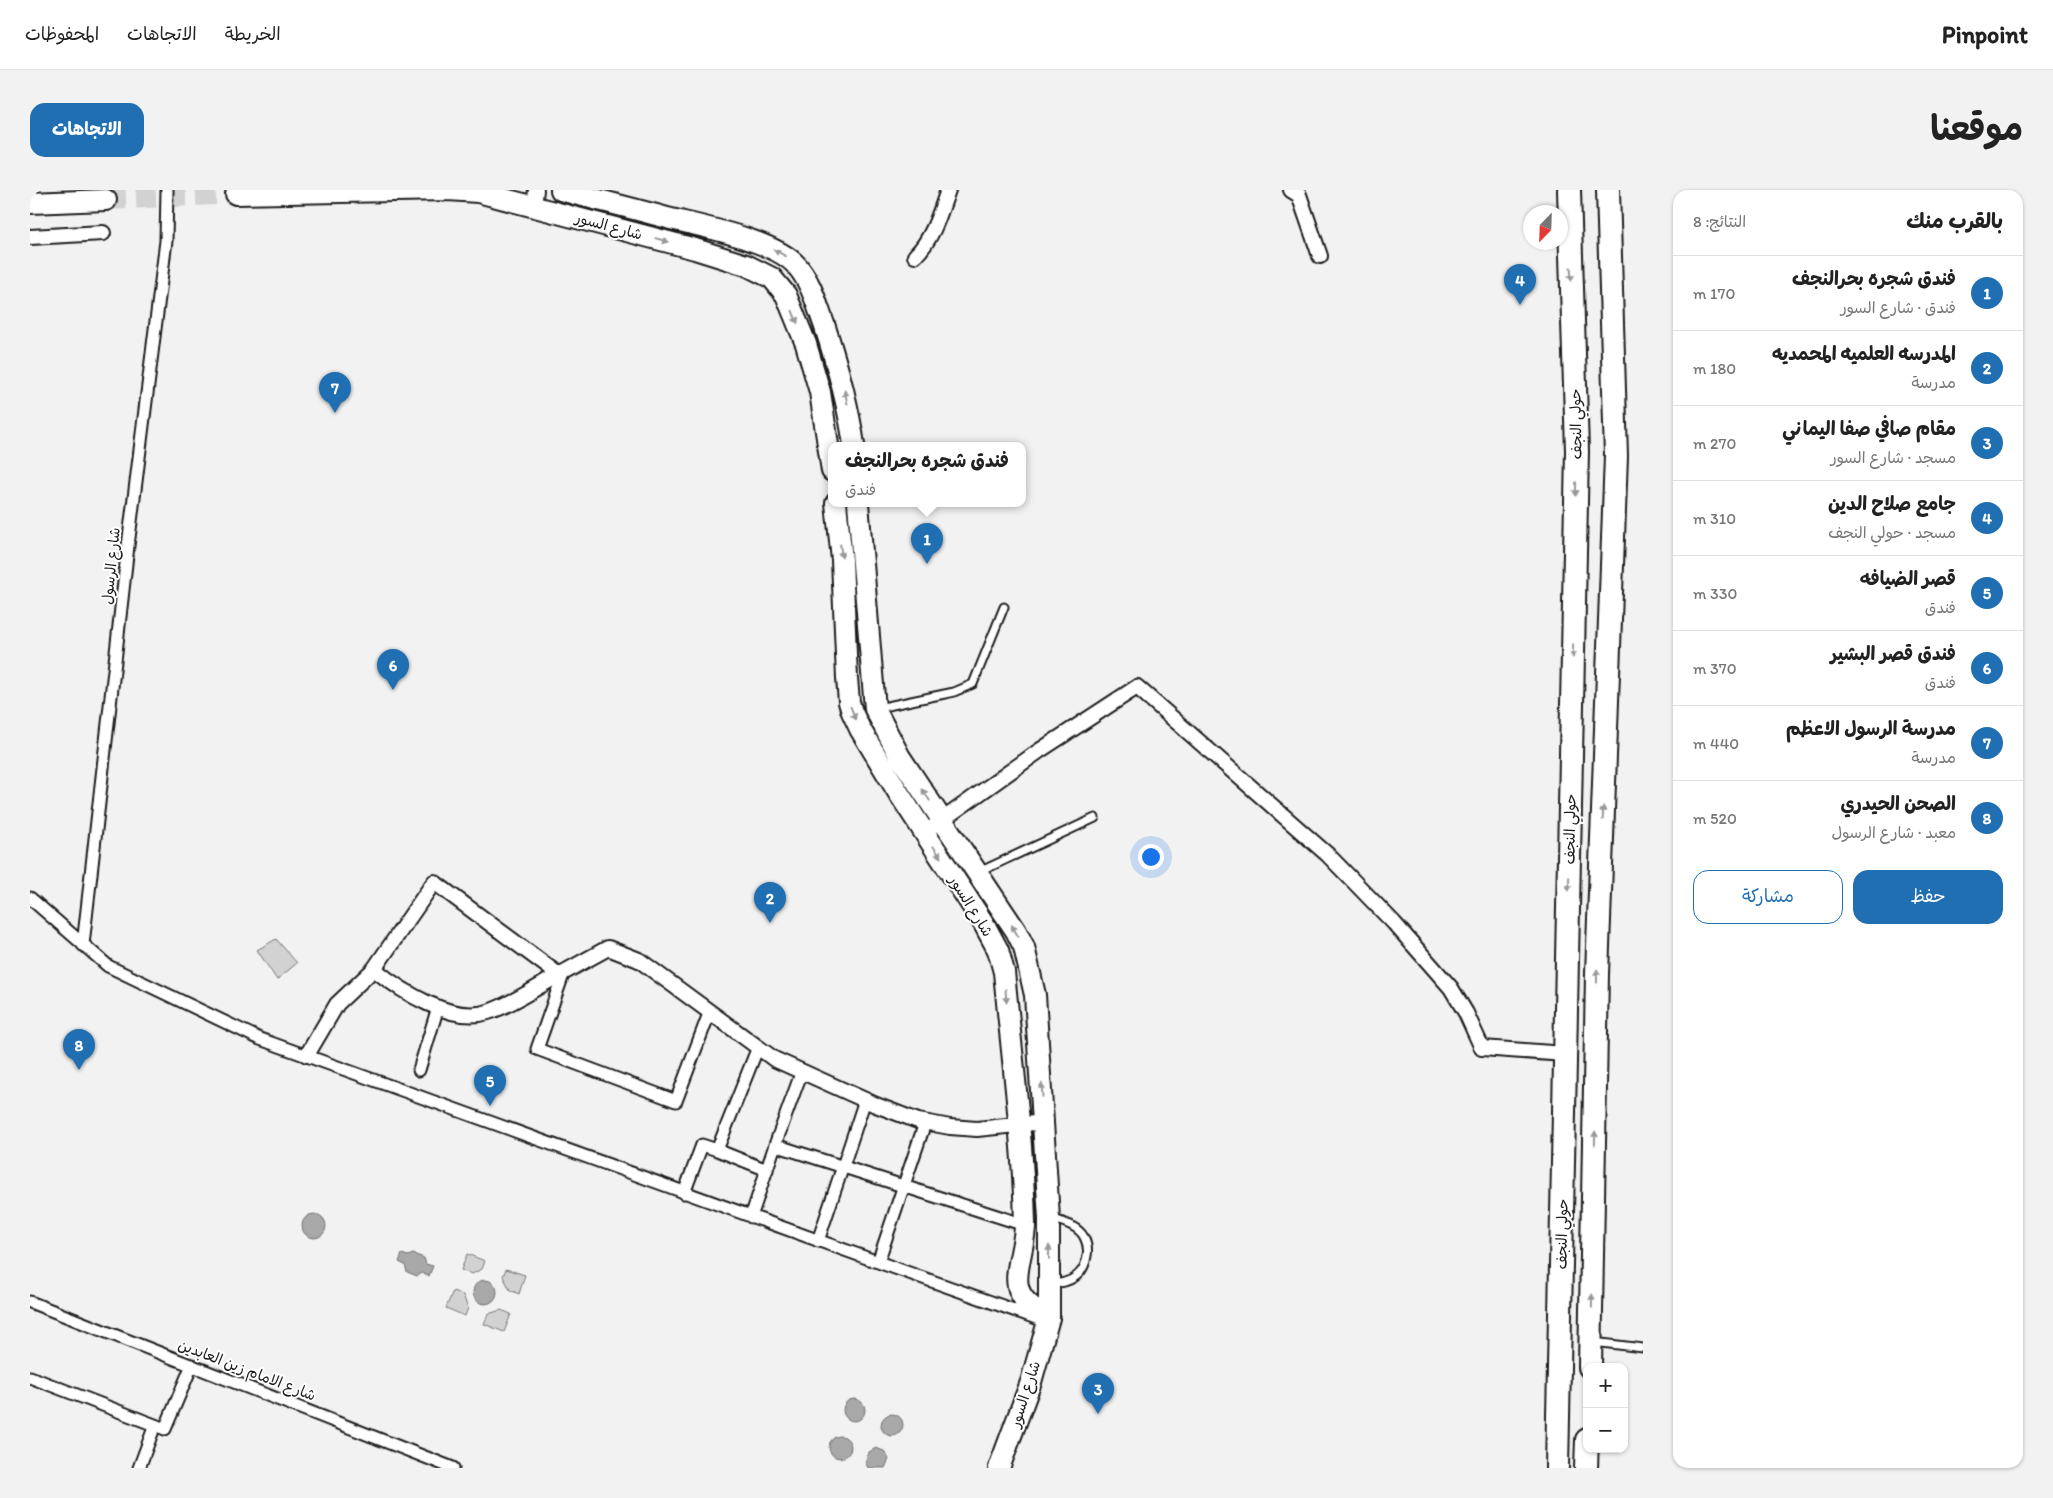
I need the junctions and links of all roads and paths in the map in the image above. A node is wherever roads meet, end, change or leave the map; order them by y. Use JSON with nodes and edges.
{"nodes":[{"id":1,"x":167,"y":190,"type":"edge"},
{"id":2,"x":561,"y":190,"type":"edge"},
{"id":3,"x":948,"y":190,"type":"edge"},
{"id":4,"x":1569,"y":190,"type":"edge"},
{"id":5,"x":1608,"y":190,"type":"edge"},
{"id":6,"x":1296,"y":192,"type":"edge"},
{"id":7,"x":236,"y":194,"type":"dead end"},
{"id":8,"x":535,"y":198,"type":"edge"},
{"id":9,"x":106,"y":200,"type":"tunnel mouth"},
{"id":10,"x":30,"y":203,"type":"edge"},
{"id":11,"x":103,"y":233,"type":"dead end"},
{"id":12,"x":30,"y":237,"type":"edge"},
{"id":13,"x":915,"y":256,"type":"dead end"},
{"id":14,"x":1320,"y":256,"type":"dead end"},
{"id":15,"x":853,"y":442,"type":"edge"},
{"id":16,"x":828,"y":445,"type":"edge"},
{"id":17,"x":836,"y":507,"type":"edge"},
{"id":18,"x":858,"y":507,"type":"edge"},
{"id":19,"x":1612,"y":520,"type":"junction"},
{"id":20,"x":1576,"y":522,"type":"junction"},
{"id":21,"x":1575,"y":574,"type":"junction"},
{"id":22,"x":1612,"y":574,"type":"junction"},
{"id":23,"x":1004,"y":608,"type":"dead end"},
{"id":24,"x":875,"y":709,"type":"junction"},
{"id":25,"x":1095,"y":818,"type":"dead end"},
{"id":26,"x":943,"y":820,"type":"junction"},
{"id":27,"x":924,"y":833,"type":"junction"},
{"id":28,"x":978,"y":872,"type":"junction"},
{"id":29,"x":30,"y":898,"type":"edge"},
{"id":30,"x":83,"y":945,"type":"junction"},
{"id":31,"x":374,"y":969,"type":"junction"},
{"id":32,"x":562,"y":973,"type":"junction"},
{"id":33,"x":438,"y":1007,"type":"junction"},
{"id":34,"x":710,"y":1012,"type":"junction"},
{"id":35,"x":758,"y":1047,"type":"junction"},
{"id":36,"x":1565,"y":1054,"type":"junction"},
{"id":37,"x":307,"y":1056,"type":"junction"},
{"id":38,"x":419,"y":1070,"type":"dead end"},
{"id":39,"x":802,"y":1072,"type":"junction"},
{"id":40,"x":865,"y":1100,"type":"junction"},
{"id":41,"x":925,"y":1122,"type":"junction"},
{"id":42,"x":1044,"y":1122,"type":"junction"},
{"id":43,"x":1020,"y":1125,"type":"junction"},
{"id":44,"x":775,"y":1144,"type":"junction"},
{"id":45,"x":717,"y":1150,"type":"junction"},
{"id":46,"x":843,"y":1166,"type":"junction"},
{"id":47,"x":767,"y":1170,"type":"junction"},
{"id":48,"x":904,"y":1186,"type":"junction"},
{"id":49,"x":684,"y":1193,"type":"junction"},
{"id":50,"x":1562,"y":1216,"type":"junction"},
{"id":51,"x":751,"y":1217,"type":"junction"},
{"id":52,"x":1049,"y":1218,"type":"junction"},
{"id":53,"x":1593,"y":1221,"type":"junction"},
{"id":54,"x":1025,"y":1225,"type":"junction"},
{"id":55,"x":818,"y":1241,"type":"junction"},
{"id":56,"x":878,"y":1262,"type":"junction"},
{"id":57,"x":1561,"y":1272,"type":"junction"},
{"id":58,"x":1592,"y":1272,"type":"junction"},
{"id":59,"x":1049,"y":1285,"type":"junction"},
{"id":60,"x":30,"y":1302,"type":"edge"},
{"id":61,"x":1048,"y":1320,"type":"junction"},
{"id":62,"x":1591,"y":1342,"type":"junction"},
{"id":63,"x":1643,"y":1348,"type":"edge"},
{"id":64,"x":1590,"y":1363,"type":"edge"},
{"id":65,"x":192,"y":1365,"type":"junction"},
{"id":66,"x":30,"y":1377,"type":"edge"},
{"id":67,"x":155,"y":1425,"type":"junction"},
{"id":68,"x":1587,"y":1453,"type":"edge"},
{"id":69,"x":140,"y":1468,"type":"edge"},
{"id":70,"x":453,"y":1468,"type":"edge"},
{"id":71,"x":999,"y":1468,"type":"edge"},
{"id":72,"x":1557,"y":1468,"type":"edge"},
{"id":73,"x":1586,"y":1468,"type":"edge"}],
"edges":[{"from":1,"to":30,"type":"street","name":"شارع الرسول"},
{"from":15,"to":2,"type":"main road","name":"شارع السور","one_way":true},
{"from":3,"to":13,"type":"street"},
{"from":4,"to":20,"type":"main road","name":"حولي النجف","one_way":true},
{"from":5,"to":19,"type":"main road"},
{"from":6,"to":14,"type":"street"},
{"from":7,"to":8,"type":"main road","name":"شارع السور"},
{"from":8,"to":16,"type":"main road","name":"شارع السور","one_way":true},
{"from":9,"to":10,"type":"main road"},
{"from":11,"to":12,"type":"street"},
{"from":17,"to":27,"type":"main road","name":"شارع السور","one_way":true},
{"from":18,"to":24,"type":"main road","name":"شارع السور"},
{"from":19,"to":20,"type":"main road"},
{"from":19,"to":22,"type":"main road"},
{"from":20,"to":21,"type":"main road","name":"حولي النجف"},
{"from":21,"to":22,"type":"main road"},
{"from":21,"to":36,"type":"main road","name":"حولي النجف","one_way":true},
{"from":53,"to":22,"type":"main road","one_way":true},
{"from":23,"to":24,"type":"lane"},
{"from":26,"to":24,"type":"main road","name":"شارع السور","one_way":true},
{"from":25,"to":28,"type":"lane"},
{"from":26,"to":27,"type":"street"},
{"from":26,"to":28,"type":"main road","name":"شارع السور"},
{"from":26,"to":36,"type":"street"},
{"from":27,"to":43,"type":"main road","name":"شارع السور","one_way":true},
{"from":42,"to":28,"type":"main road","name":"شارع السور","one_way":true},
{"from":29,"to":30,"type":"street"},
{"from":30,"to":37,"type":"street"},
{"from":31,"to":32,"type":"street"},
{"from":31,"to":33,"type":"street"},
{"from":31,"to":37,"type":"street"},
{"from":32,"to":33,"type":"street"},
{"from":32,"to":34,"type":"street"},
{"from":32,"to":34,"type":"street"},
{"from":33,"to":38,"type":"street"},
{"from":34,"to":35,"type":"street"},
{"from":35,"to":39,"type":"street"},
{"from":35,"to":45,"type":"street"},
{"from":36,"to":50,"type":"main road","name":"حولي النجف"},
{"from":37,"to":49,"type":"street"},
{"from":39,"to":40,"type":"street"},
{"from":39,"to":44,"type":"street"},
{"from":40,"to":41,"type":"street"},
{"from":40,"to":46,"type":"street"},
{"from":41,"to":43,"type":"street"},
{"from":41,"to":48,"type":"street"},
{"from":42,"to":43,"type":"street"},
{"from":42,"to":52,"type":"main road","name":"شارع السور"},
{"from":43,"to":54,"type":"main road","name":"شارع السور"},
{"from":44,"to":46,"type":"street"},
{"from":44,"to":47,"type":"street"},
{"from":45,"to":47,"type":"street"},
{"from":45,"to":49,"type":"street"},
{"from":46,"to":48,"type":"street"},
{"from":46,"to":55,"type":"street"},
{"from":47,"to":51,"type":"street"},
{"from":48,"to":54,"type":"street"},
{"from":48,"to":56,"type":"street"},
{"from":49,"to":51,"type":"street"},
{"from":50,"to":53,"type":"main road"},
{"from":50,"to":57,"type":"main road","name":"حولي النجف"},
{"from":51,"to":55,"type":"street"},
{"from":59,"to":52,"type":"main road","name":"شارع السور","one_way":true},
{"from":52,"to":59,"type":"lane"},
{"from":53,"to":58,"type":"main road"},
{"from":54,"to":61,"type":"main road","name":"شارع السور"},
{"from":55,"to":56,"type":"street"},
{"from":56,"to":61,"type":"street"},
{"from":57,"to":58,"type":"main road"},
{"from":57,"to":72,"type":"main road","name":"حولي النجف"},
{"from":62,"to":58,"type":"main road","one_way":true},
{"from":59,"to":61,"type":"main road","name":"شارع السور"},
{"from":60,"to":65,"type":"street","name":"شارع الامام زين العابدين"},
{"from":61,"to":71,"type":"main road","name":"شارع السور"},
{"from":62,"to":63,"type":"lane"},
{"from":62,"to":64,"type":"main road"},
{"from":65,"to":67,"type":"street"},
{"from":65,"to":70,"type":"street","name":"شارع الامام زين العابدين"},
{"from":66,"to":67,"type":"street"},
{"from":67,"to":69,"type":"street"},
{"from":68,"to":73,"type":"main road"}]}
